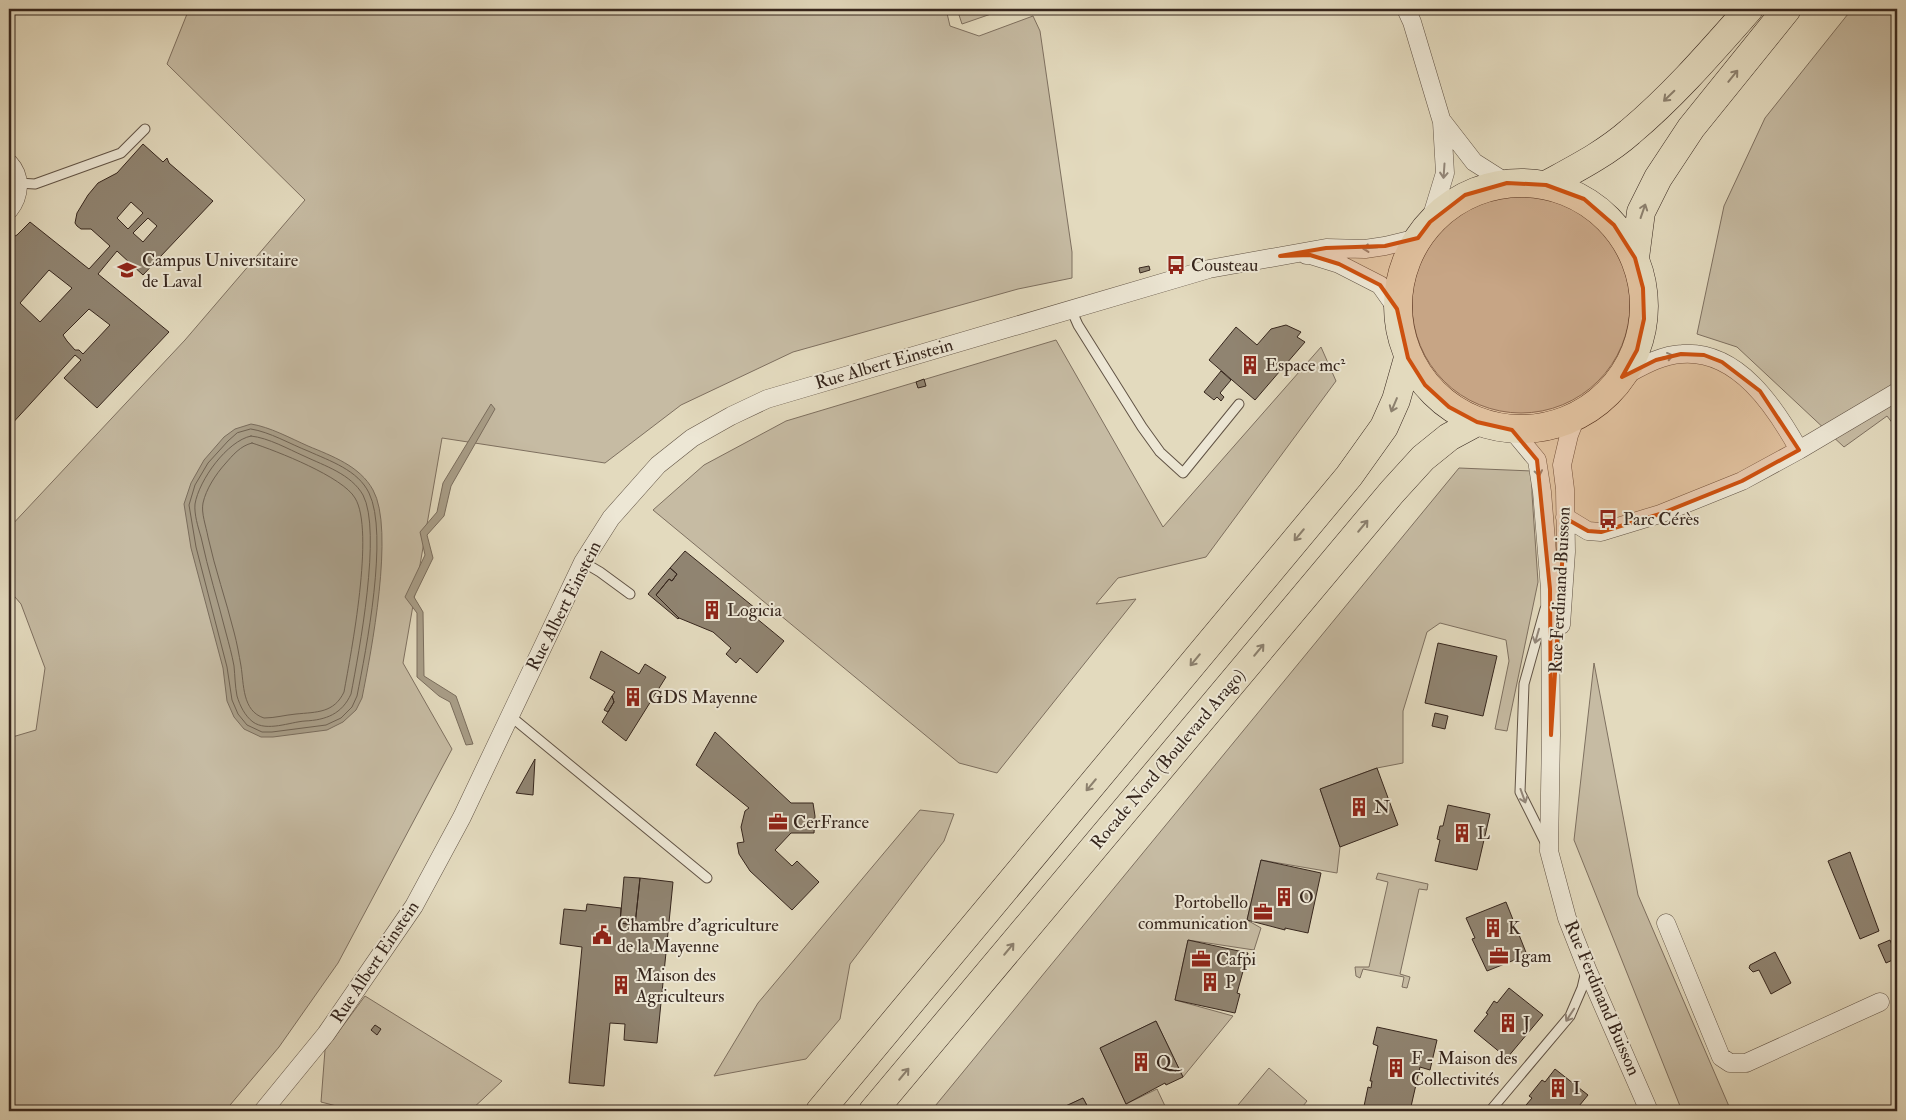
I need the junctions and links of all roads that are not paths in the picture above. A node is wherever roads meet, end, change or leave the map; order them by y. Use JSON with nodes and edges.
{"nodes":[{"id":1,"x":1406,"y":9,"type":"edge"},
{"id":2,"x":1749,"y":9,"type":"edge"},
{"id":3,"x":1787,"y":9,"type":"edge"},
{"id":4,"x":1442,"y":122,"type":"junction"},
{"id":5,"x":145,"y":128,"type":"dead end"},
{"id":6,"x":9,"y":163,"type":"edge"},
{"id":7,"x":18,"y":183,"type":"junction"},
{"id":8,"x":1508,"y":183,"type":"junction"},
{"id":9,"x":1546,"y":185,"type":"junction"},
{"id":10,"x":9,"y":210,"type":"edge"},
{"id":11,"x":1424,"y":230,"type":"junction"},
{"id":12,"x":1280,"y":256,"type":"junction"},
{"id":13,"x":1636,"y":258,"type":"junction"},
{"id":14,"x":1071,"y":309,"type":"junction"},
{"id":15,"x":1397,"y":309,"type":"junction"},
{"id":16,"x":1408,"y":358,"type":"junction"},
{"id":17,"x":1622,"y":377,"type":"junction"},
{"id":18,"x":1897,"y":392,"type":"edge"},
{"id":19,"x":1238,"y":404,"type":"dead end"},
{"id":20,"x":1576,"y":417,"type":"junction"},
{"id":21,"x":1477,"y":422,"type":"junction"},
{"id":22,"x":1512,"y":430,"type":"junction"},
{"id":23,"x":1799,"y":450,"type":"junction"},
{"id":24,"x":1565,"y":517,"type":"junction"},
{"id":25,"x":582,"y":562,"type":"junction"},
{"id":26,"x":1550,"y":589,"type":"junction"},
{"id":27,"x":630,"y":594,"type":"dead end"},
{"id":28,"x":509,"y":715,"type":"junction"},
{"id":29,"x":1551,"y":735,"type":"junction"},
{"id":30,"x":1549,"y":851,"type":"junction"},
{"id":31,"x":707,"y":878,"type":"dead end"},
{"id":32,"x":1666,"y":923,"type":"dead end"},
{"id":33,"x":1587,"y":970,"type":"junction"},
{"id":34,"x":1880,"y":1002,"type":"dead end"},
{"id":35,"x":263,"y":1111,"type":"edge"},
{"id":36,"x":820,"y":1111,"type":"edge"},
{"id":37,"x":873,"y":1111,"type":"edge"},
{"id":38,"x":1490,"y":1111,"type":"edge"},
{"id":39,"x":1649,"y":1111,"type":"edge"}],
"edges":[{"from":1,"to":4,"type":"street"},
{"from":2,"to":9,"type":"main road","one_way":true},
{"from":13,"to":3,"type":"main road","one_way":true},
{"from":4,"to":8,"type":"street"},
{"from":4,"to":11,"type":"street","one_way":true},
{"from":5,"to":7,"type":"lane"},
{"from":6,"to":7,"type":"street"},
{"from":7,"to":10,"type":"street"},
{"from":8,"to":9,"type":"main road"},
{"from":8,"to":11,"type":"main road"},
{"from":9,"to":13,"type":"main road"},
{"from":11,"to":12,"type":"street","name":"Rue Albert Einstein","one_way":true},
{"from":11,"to":15,"type":"main road"},
{"from":12,"to":14,"type":"street","name":"Rue Albert Einstein"},
{"from":12,"to":15,"type":"street","name":"Rue Albert Einstein"},
{"from":13,"to":17,"type":"main road"},
{"from":14,"to":19,"type":"lane"},
{"from":14,"to":25,"type":"street","name":"Rue Albert Einstein"},
{"from":15,"to":16,"type":"main road"},
{"from":16,"to":21,"type":"main road"},
{"from":16,"to":36,"type":"main road","one_way":true},
{"from":17,"to":20,"type":"main road"},
{"from":17,"to":23,"type":"street","one_way":true},
{"from":18,"to":23,"type":"street"},
{"from":20,"to":22,"type":"main road"},
{"from":20,"to":24,"type":"street","name":"Rue Ferdinand Buisson"},
{"from":21,"to":22,"type":"main road"},
{"from":37,"to":21,"type":"main road","name":"Rocade Nord (Boulevard Arago)","one_way":true},
{"from":22,"to":26,"type":"street","name":"Rue Ferdinand Buisson","one_way":true},
{"from":23,"to":24,"type":"street"},
{"from":24,"to":29,"type":"street","name":"Rue Ferdinand Buisson"},
{"from":25,"to":27,"type":"lane"},
{"from":25,"to":28,"type":"street","name":"Rue Albert Einstein"},
{"from":26,"to":29,"type":"street","name":"Rue Ferdinand Buisson"},
{"from":26,"to":30,"type":"lane","one_way":true},
{"from":28,"to":31,"type":"lane"},
{"from":28,"to":35,"type":"street","name":"Rue Albert Einstein"},
{"from":29,"to":30,"type":"street","name":"Rue Ferdinand Buisson"},
{"from":30,"to":33,"type":"street","name":"Rue Ferdinand Buisson"},
{"from":32,"to":34,"type":"street"},
{"from":33,"to":38,"type":"lane","one_way":true},
{"from":33,"to":39,"type":"street","name":"Rue Ferdinand Buisson"}]}
